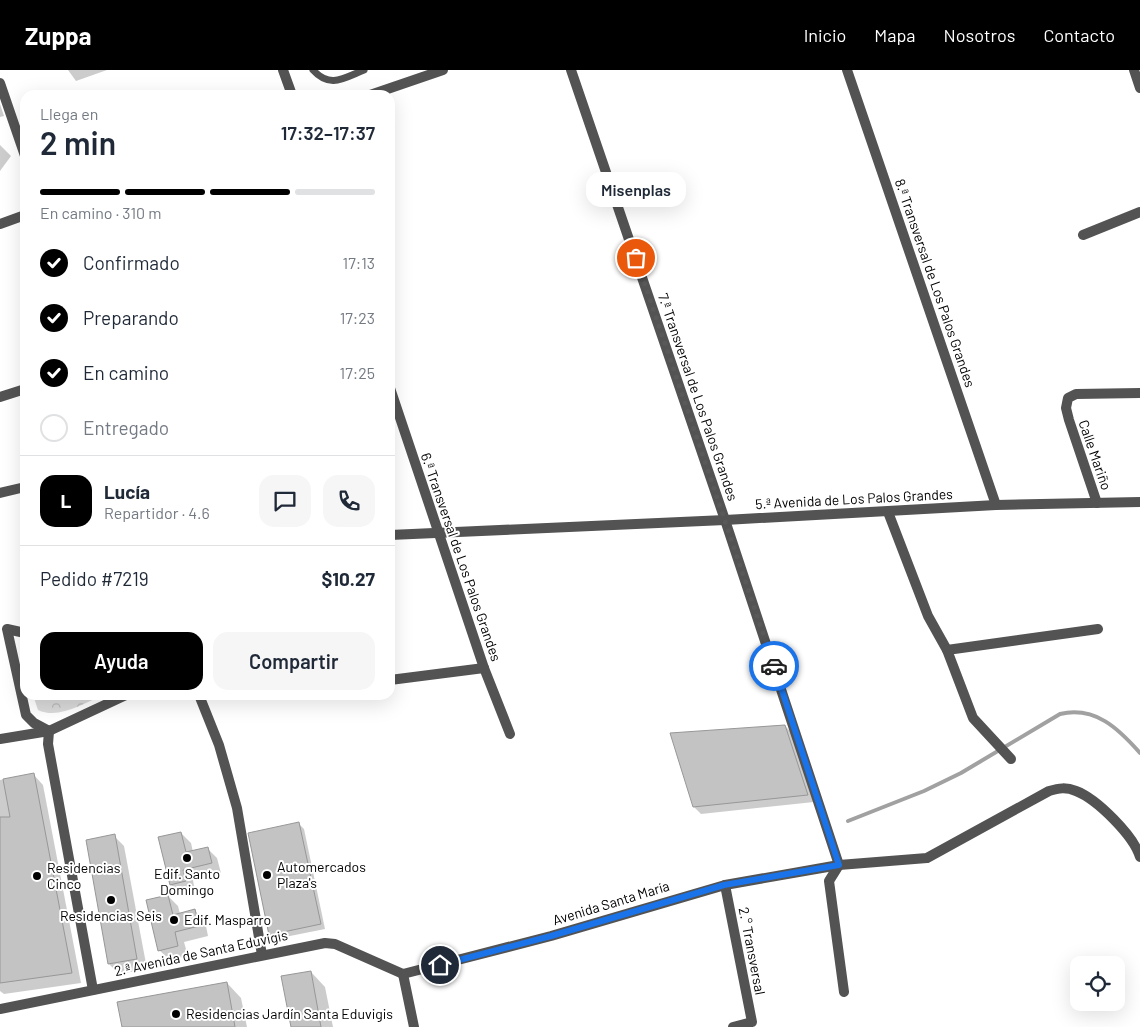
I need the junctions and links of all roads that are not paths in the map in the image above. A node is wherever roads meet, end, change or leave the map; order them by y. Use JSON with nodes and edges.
{"nodes":[{"id":1,"x":283,"y":70,"type":"edge"},
{"id":2,"x":313,"y":70,"type":"edge"},
{"id":3,"x":364,"y":70,"type":"edge"},
{"id":4,"x":443,"y":70,"type":"edge"},
{"id":5,"x":571,"y":70,"type":"edge"},
{"id":6,"x":847,"y":70,"type":"edge"},
{"id":7,"x":1134,"y":70,"type":"edge"},
{"id":8,"x":0,"y":83,"type":"edge"},
{"id":9,"x":1140,"y":88,"type":"edge"},
{"id":10,"x":290,"y":90,"type":"edge"},
{"id":11,"x":385,"y":90,"type":"edge"},
{"id":12,"x":20,"y":141,"type":"edge"},
{"id":13,"x":1140,"y":212,"type":"edge"},
{"id":14,"x":20,"y":218,"type":"edge"},
{"id":15,"x":0,"y":224,"type":"edge"},
{"id":16,"x":1083,"y":235,"type":"dead end"},
{"id":17,"x":20,"y":391,"type":"edge"},
{"id":18,"x":1140,"y":393,"type":"edge"},
{"id":19,"x":0,"y":397,"type":"edge"},
{"id":20,"x":395,"y":403,"type":"edge"},
{"id":21,"x":20,"y":488,"type":"edge"},
{"id":22,"x":0,"y":493,"type":"edge"},
{"id":23,"x":1140,"y":502,"type":"edge"},
{"id":24,"x":1097,"y":503,"type":"junction"},
{"id":25,"x":996,"y":505,"type":"junction"},
{"id":26,"x":888,"y":512,"type":"junction"},
{"id":27,"x":725,"y":520,"type":"junction"},
{"id":28,"x":438,"y":532,"type":"junction"},
{"id":29,"x":395,"y":534,"type":"edge"},
{"id":30,"x":1098,"y":629,"type":"dead end"},
{"id":31,"x":20,"y":632,"type":"edge"},
{"id":32,"x":947,"y":650,"type":"junction"},
{"id":33,"x":484,"y":668,"type":"junction"},
{"id":34,"x":395,"y":679,"type":"edge"},
{"id":35,"x":20,"y":688,"type":"edge"},
{"id":36,"x":23,"y":700,"type":"edge"},
{"id":37,"x":115,"y":700,"type":"edge"},
{"id":38,"x":201,"y":700,"type":"edge"},
{"id":39,"x":49,"y":731,"type":"junction"},
{"id":40,"x":510,"y":734,"type":"dead end"},
{"id":41,"x":0,"y":740,"type":"edge"},
{"id":42,"x":1011,"y":759,"type":"dead end"},
{"id":43,"x":1140,"y":858,"type":"edge"},
{"id":44,"x":839,"y":865,"type":"junction"},
{"id":45,"x":724,"y":885,"type":"junction"},
{"id":46,"x":262,"y":955,"type":"junction"},
{"id":47,"x":404,"y":974,"type":"junction"},
{"id":48,"x":93,"y":990,"type":"junction"},
{"id":49,"x":844,"y":992,"type":"dead end"},
{"id":50,"x":0,"y":1009,"type":"edge"},
{"id":51,"x":414,"y":1027,"type":"edge"},
{"id":52,"x":733,"y":1027,"type":"edge"}],
"edges":[{"from":1,"to":10,"type":"street"},
{"from":2,"to":3,"type":"lane"},
{"from":4,"to":11,"type":"street"},
{"from":5,"to":27,"type":"street","name":"7.ª Transversal de Los Palos Grandes"},
{"from":6,"to":25,"type":"street","name":"8.ª Transversal de Los Palos Grandes"},
{"from":7,"to":9,"type":"street"},
{"from":8,"to":12,"type":"street"},
{"from":13,"to":16,"type":"street"},
{"from":14,"to":15,"type":"street"},
{"from":17,"to":19,"type":"street"},
{"from":18,"to":24,"type":"street","name":"Calle Mariño"},
{"from":20,"to":28,"type":"street","name":"6.ª Transversal de Los Palos Grandes"},
{"from":21,"to":22,"type":"street"},
{"from":23,"to":24,"type":"street","name":"5.ª Avenida de Los Palos Grandes"},
{"from":24,"to":25,"type":"street","name":"5.ª Avenida de Los Palos Grandes"},
{"from":25,"to":26,"type":"street","name":"5.ª Avenida de Los Palos Grandes"},
{"from":26,"to":27,"type":"street","name":"5.ª Avenida de Los Palos Grandes"},
{"from":26,"to":32,"type":"street"},
{"from":27,"to":28,"type":"street","name":"5.ª Avenida de Los Palos Grandes"},
{"from":27,"to":44,"type":"street","name":"7.ª Transversal de Los Palos Grandes"},
{"from":28,"to":29,"type":"street","name":"5.ª Avenida de Los Palos Grandes"},
{"from":28,"to":33,"type":"street","name":"6.ª Transversal de Los Palos Grandes"},
{"from":30,"to":32,"type":"street"},
{"from":31,"to":35,"type":"street"},
{"from":32,"to":42,"type":"street"},
{"from":33,"to":34,"type":"street"},
{"from":33,"to":40,"type":"street","name":"6.ª Transversal de Los Palos Grandes"},
{"from":36,"to":39,"type":"street"},
{"from":37,"to":39,"type":"street"},
{"from":38,"to":46,"type":"street"},
{"from":39,"to":41,"type":"street"},
{"from":39,"to":48,"type":"street"},
{"from":43,"to":44,"type":"street","name":"Avenida Santa María"},
{"from":44,"to":45,"type":"street","name":"Avenida Santa María"},
{"from":44,"to":49,"type":"street"},
{"from":45,"to":47,"type":"street","name":"Avenida Santa María"},
{"from":45,"to":52,"type":"street","name":"2.° Transversal"},
{"from":46,"to":47,"type":"street","name":"2.ª Avenida de Santa Eduvigis"},
{"from":46,"to":48,"type":"street","name":"2.ª Avenida de Santa Eduvigis"},
{"from":47,"to":51,"type":"street"},
{"from":48,"to":50,"type":"street","name":"2.ª Avenida de Santa Eduvigis"}]}
